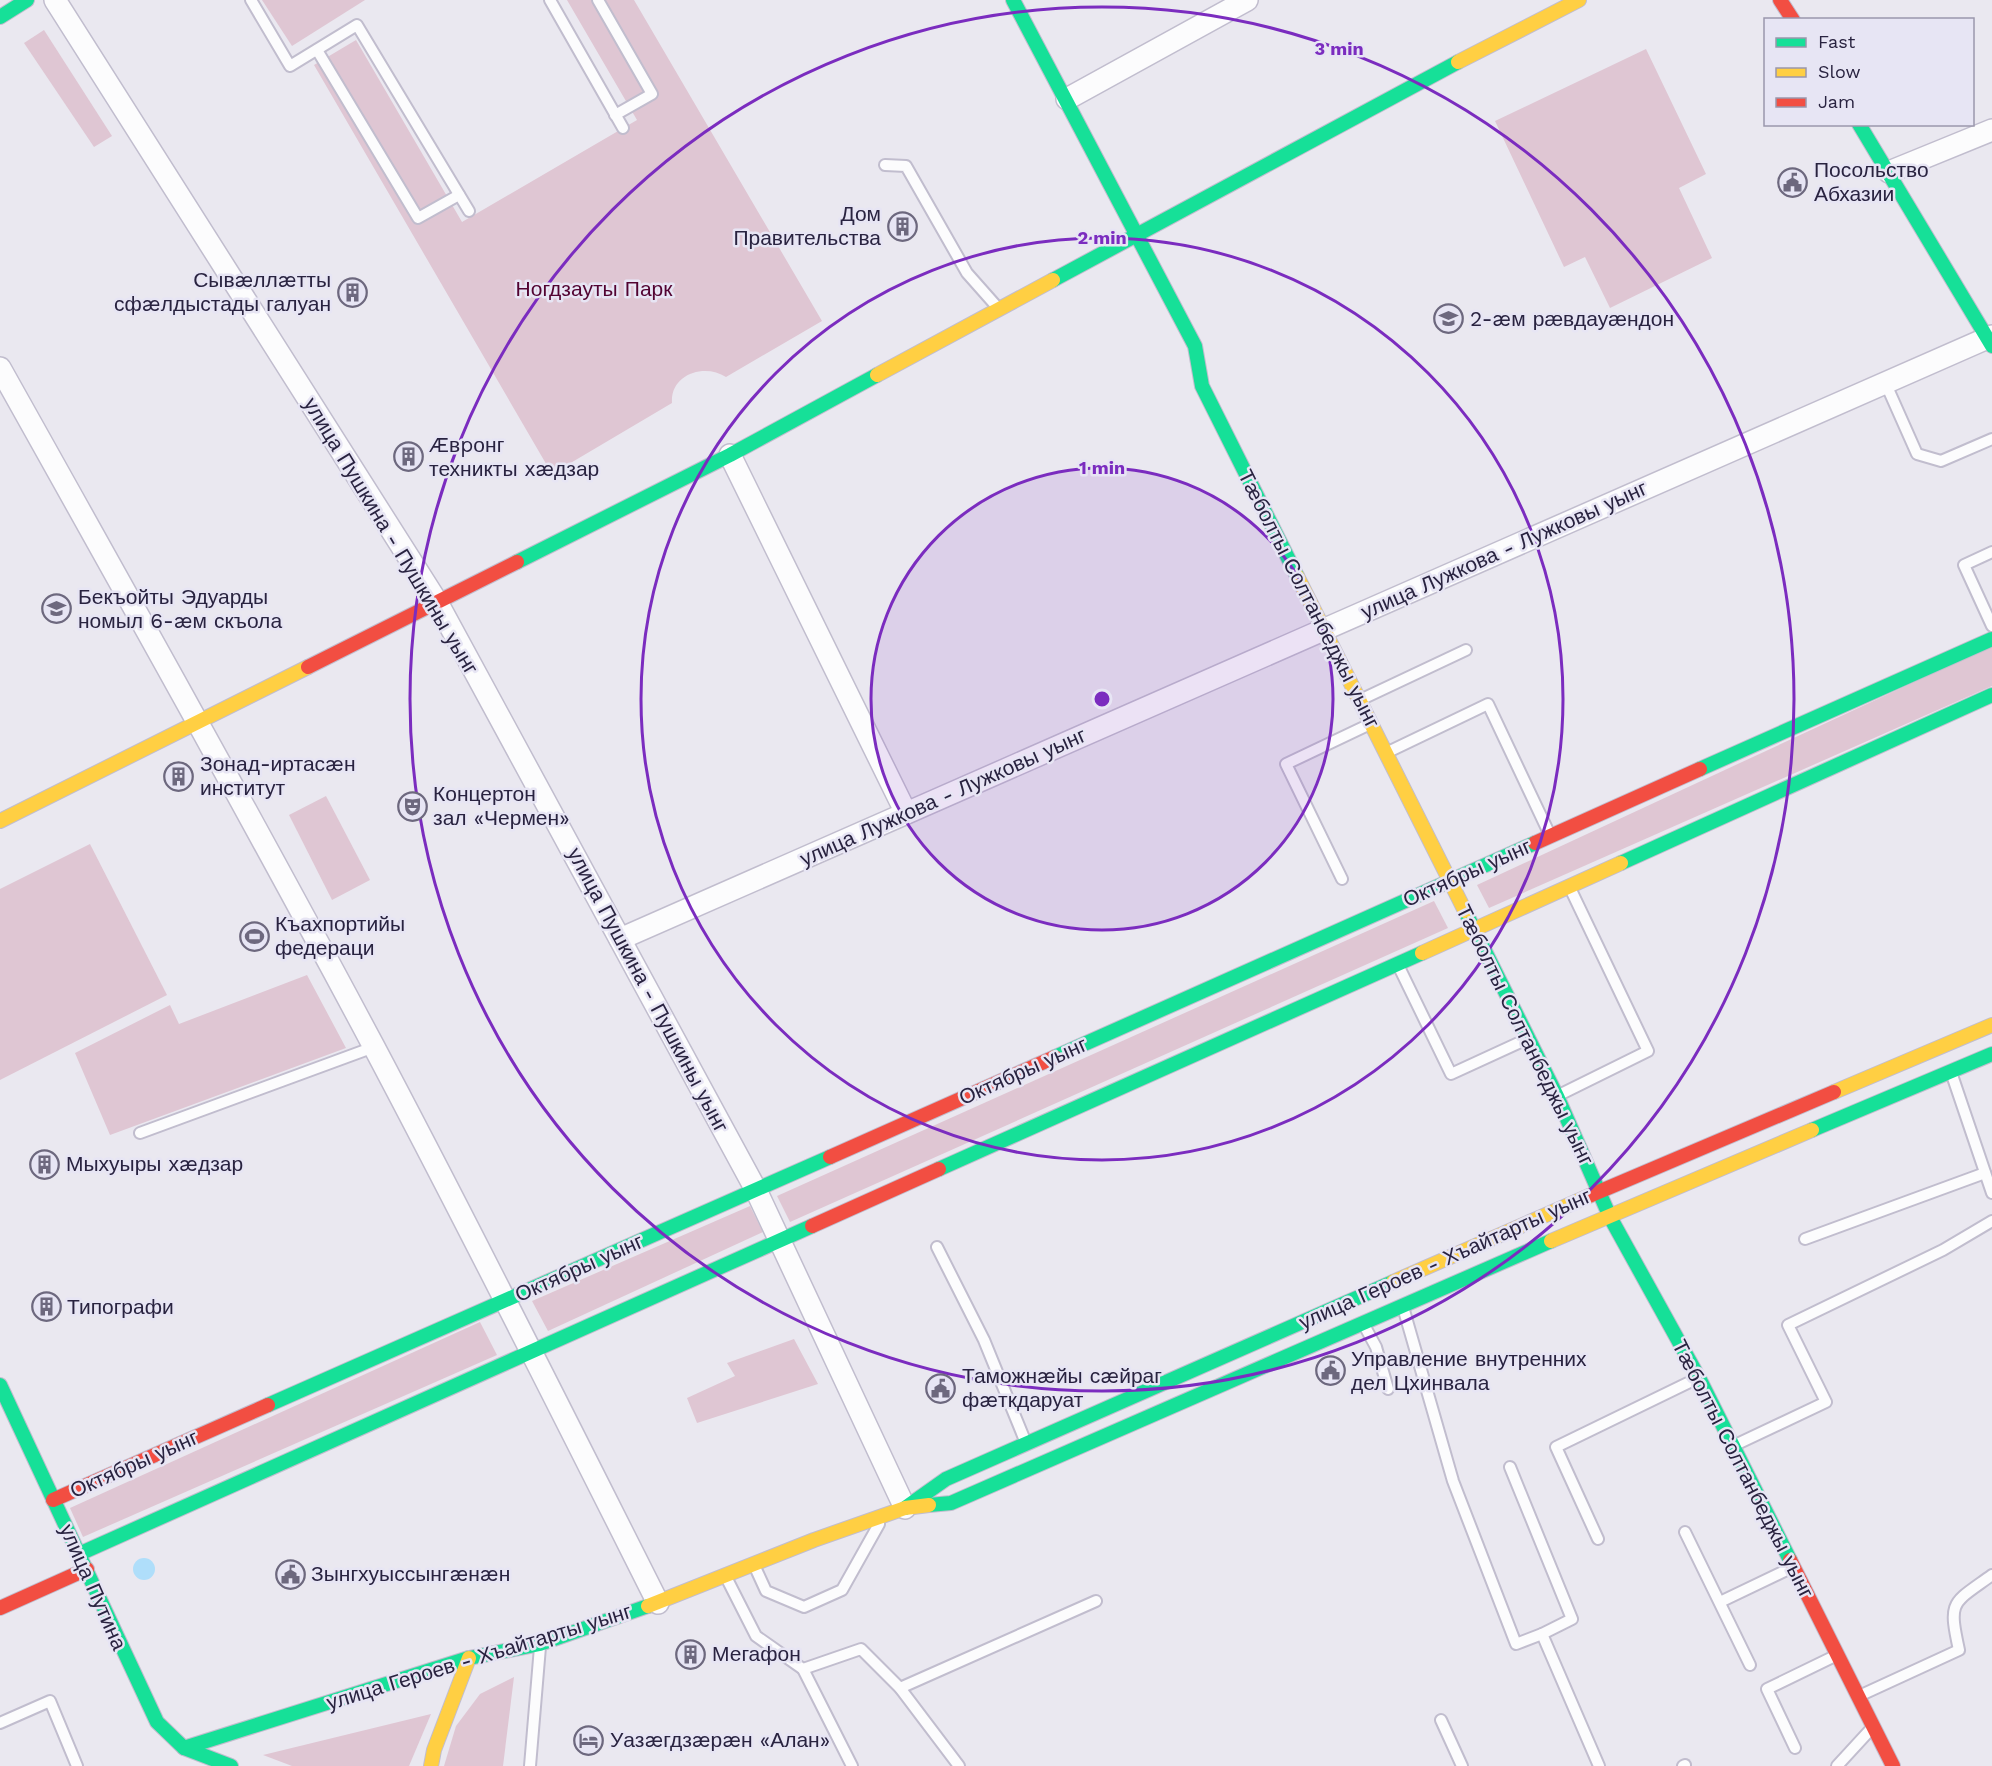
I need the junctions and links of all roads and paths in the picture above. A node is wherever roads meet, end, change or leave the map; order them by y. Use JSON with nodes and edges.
{"nodes":[{"id":1,"x":27,"y":0,"type":"edge"},
{"id":2,"x":55,"y":0,"type":"edge"},
{"id":3,"x":251,"y":0,"type":"edge"},
{"id":4,"x":550,"y":0,"type":"edge"},
{"id":5,"x":598,"y":0,"type":"edge"},
{"id":6,"x":1013,"y":0,"type":"edge"},
{"id":7,"x":1247,"y":0,"type":"edge"},
{"id":8,"x":1579,"y":0,"type":"edge"},
{"id":9,"x":1780,"y":0,"type":"edge"},
{"id":10,"x":0,"y":17,"type":"edge"},
{"id":11,"x":1791,"y":18,"type":"edge"},
{"id":12,"x":316,"y":50,"type":"junction"},
{"id":13,"x":1066,"y":99,"type":"junction"},
{"id":14,"x":615,"y":115,"type":"junction"},
{"id":15,"x":1860,"y":126,"type":"edge"},
{"id":16,"x":623,"y":128,"type":"dead end"},
{"id":17,"x":1992,"y":130,"type":"edge"},
{"id":18,"x":885,"y":165,"type":"dead end"},
{"id":19,"x":1889,"y":172,"type":"junction"},
{"id":20,"x":459,"y":195,"type":"junction"},
{"id":21,"x":469,"y":211,"type":"dead end"},
{"id":22,"x":1135,"y":236,"type":"junction"},
{"id":23,"x":1000,"y":310,"type":"junction"},
{"id":24,"x":1990,"y":340,"type":"edge"},
{"id":25,"x":0,"y":368,"type":"edge"},
{"id":26,"x":1885,"y":382,"type":"junction"},
{"id":27,"x":1992,"y":439,"type":"edge"},
{"id":28,"x":730,"y":455,"type":"junction"},
{"id":29,"x":1992,"y":552,"type":"edge"},
{"id":30,"x":436,"y":602,"type":"junction"},
{"id":31,"x":1992,"y":626,"type":"edge"},
{"id":32,"x":1324,"y":629,"type":"junction"},
{"id":33,"x":1992,"y":639,"type":"edge"},
{"id":34,"x":1466,"y":650,"type":"dead end"},
{"id":35,"x":1992,"y":695,"type":"edge"},
{"id":36,"x":1360,"y":700,"type":"junction"},
{"id":37,"x":198,"y":721,"type":"junction"},
{"id":38,"x":1371,"y":724,"type":"junction"},
{"id":39,"x":1386,"y":753,"type":"junction"},
{"id":40,"x":906,"y":813,"type":"junction"},
{"id":41,"x":0,"y":821,"type":"edge"},
{"id":42,"x":1551,"y":836,"type":"junction"},
{"id":43,"x":1342,"y":879,"type":"dead end"},
{"id":44,"x":1450,"y":881,"type":"junction"},
{"id":45,"x":1569,"y":886,"type":"junction"},
{"id":46,"x":1474,"y":930,"type":"junction"},
{"id":47,"x":620,"y":939,"type":"junction"},
{"id":48,"x":1398,"y":964,"type":"junction"},
{"id":49,"x":1992,"y":1025,"type":"edge"},
{"id":50,"x":1528,"y":1039,"type":"junction"},
{"id":51,"x":374,"y":1047,"type":"junction"},
{"id":52,"x":1992,"y":1054,"type":"edge"},
{"id":53,"x":1951,"y":1072,"type":"junction"},
{"id":54,"x":1557,"y":1096,"type":"junction"},
{"id":55,"x":140,"y":1133,"type":"dead end"},
{"id":56,"x":1985,"y":1173,"type":"junction"},
{"id":57,"x":756,"y":1190,"type":"junction"},
{"id":58,"x":1599,"y":1191,"type":"junction"},
{"id":59,"x":1992,"y":1193,"type":"edge"},
{"id":60,"x":1610,"y":1217,"type":"junction"},
{"id":61,"x":1992,"y":1221,"type":"edge"},
{"id":62,"x":1805,"y":1239,"type":"dead end"},
{"id":63,"x":780,"y":1240,"type":"junction"},
{"id":64,"x":937,"y":1247,"type":"dead end"},
{"id":65,"x":506,"y":1301,"type":"junction"},
{"id":66,"x":1403,"y":1306,"type":"junction"},
{"id":67,"x":1363,"y":1324,"type":"junction"},
{"id":68,"x":531,"y":1351,"type":"junction"},
{"id":69,"x":1699,"y":1378,"type":"junction"},
{"id":70,"x":0,"y":1385,"type":"edge"},
{"id":71,"x":1388,"y":1389,"type":"dead end"},
{"id":72,"x":1027,"y":1443,"type":"junction"},
{"id":73,"x":1733,"y":1446,"type":"junction"},
{"id":74,"x":1510,"y":1467,"type":"dead end"},
{"id":75,"x":53,"y":1500,"type":"junction"},
{"id":76,"x":905,"y":1508,"type":"junction"},
{"id":77,"x":884,"y":1515,"type":"junction"},
{"id":78,"x":1685,"y":1532,"type":"dead end"},
{"id":79,"x":1598,"y":1539,"type":"dead end"},
{"id":80,"x":80,"y":1554,"type":"junction"},
{"id":81,"x":754,"y":1564,"type":"junction"},
{"id":82,"x":1793,"y":1567,"type":"junction"},
{"id":83,"x":87,"y":1569,"type":"junction"},
{"id":84,"x":1992,"y":1575,"type":"edge"},
{"id":85,"x":726,"y":1576,"type":"junction"},
{"id":86,"x":1096,"y":1601,"type":"dead end"},
{"id":87,"x":1719,"y":1602,"type":"junction"},
{"id":88,"x":658,"y":1603,"type":"junction"},
{"id":89,"x":0,"y":1608,"type":"edge"},
{"id":90,"x":1542,"y":1634,"type":"junction"},
{"id":91,"x":540,"y":1644,"type":"junction"},
{"id":92,"x":1837,"y":1654,"type":"junction"},
{"id":93,"x":469,"y":1658,"type":"junction"},
{"id":94,"x":1750,"y":1665,"type":"dead end"},
{"id":95,"x":803,"y":1669,"type":"junction"},
{"id":96,"x":900,"y":1688,"type":"junction"},
{"id":97,"x":1858,"y":1697,"type":"junction"},
{"id":98,"x":1441,"y":1720,"type":"dead end"},
{"id":99,"x":0,"y":1723,"type":"edge"},
{"id":100,"x":1873,"y":1726,"type":"junction"},
{"id":101,"x":184,"y":1748,"type":"junction"},
{"id":102,"x":1795,"y":1748,"type":"dead end"},
{"id":103,"x":77,"y":1766,"type":"edge"},
{"id":104,"x":184,"y":1766,"type":"edge"},
{"id":105,"x":231,"y":1766,"type":"edge"},
{"id":106,"x":431,"y":1766,"type":"edge"},
{"id":107,"x":530,"y":1766,"type":"edge"},
{"id":108,"x":852,"y":1766,"type":"edge"},
{"id":109,"x":959,"y":1766,"type":"edge"},
{"id":110,"x":1462,"y":1766,"type":"edge"},
{"id":111,"x":1599,"y":1766,"type":"edge"},
{"id":112,"x":1837,"y":1766,"type":"edge"},
{"id":113,"x":1893,"y":1766,"type":"edge"}],
"edges":[{"from":1,"to":10,"type":"street"},
{"from":2,"to":30,"type":"street","name":"улица Пушкина - Пушкины уынг"},
{"from":3,"to":12,"type":"lane"},
{"from":4,"to":14,"type":"lane"},
{"from":5,"to":14,"type":"lane"},
{"from":6,"to":13,"type":"street","name":"Тæболты Солтанбеджы уынг"},
{"from":7,"to":13,"type":"street"},
{"from":8,"to":22,"type":"street"},
{"from":9,"to":11,"type":"street"},
{"from":12,"to":20,"type":"lane"},
{"from":12,"to":20,"type":"lane"},
{"from":13,"to":22,"type":"street","name":"Тæболты Солтанбеджы уынг"},
{"from":14,"to":16,"type":"lane"},
{"from":15,"to":19,"type":"street"},
{"from":17,"to":19,"type":"street"},
{"from":18,"to":23,"type":"lane"},
{"from":19,"to":24,"type":"street"},
{"from":20,"to":21,"type":"lane"},
{"from":22,"to":23,"type":"street"},
{"from":22,"to":32,"type":"street","name":"Тæболты Солтанбеджы уынг"},
{"from":23,"to":28,"type":"street"},
{"from":24,"to":26,"type":"street","name":"улица Лужкова - Лужковы уынг"},
{"from":25,"to":37,"type":"street"},
{"from":26,"to":27,"type":"lane"},
{"from":26,"to":32,"type":"street","name":"улица Лужкова - Лужковы уынг"},
{"from":28,"to":30,"type":"street"},
{"from":28,"to":40,"type":"street"},
{"from":29,"to":31,"type":"lane"},
{"from":30,"to":37,"type":"street"},
{"from":30,"to":47,"type":"street","name":"улица Пушкина - Пушкины уынг"},
{"from":32,"to":36,"type":"street","name":"Тæболты Солтанбеджы уынг"},
{"from":32,"to":40,"type":"street","name":"улица Лужкова - Лужковы уынг"},
{"from":33,"to":42,"type":"street","name":"Октябры уынг"},
{"from":34,"to":36,"type":"lane"},
{"from":35,"to":45,"type":"street"},
{"from":36,"to":38,"type":"street","name":"Тæболты Солтанбеджы уынг"},
{"from":37,"to":41,"type":"street"},
{"from":37,"to":51,"type":"street"},
{"from":38,"to":39,"type":"street","name":"Тæболты Солтанбеджы уынг"},
{"from":38,"to":43,"type":"lane"},
{"from":39,"to":42,"type":"lane"},
{"from":39,"to":44,"type":"street","name":"Тæболты Солтанбеджы уынг"},
{"from":40,"to":47,"type":"street","name":"улица Лужкова - Лужковы уынг"},
{"from":42,"to":44,"type":"street","name":"Октябры уынг"},
{"from":44,"to":46,"type":"street","name":"Тæболты Солтанбеджы уынг"},
{"from":44,"to":57,"type":"street","name":"Октябры уынг"},
{"from":45,"to":46,"type":"street"},
{"from":45,"to":54,"type":"lane"},
{"from":46,"to":48,"type":"street"},
{"from":46,"to":50,"type":"street","name":"Тæболты Солтанбеджы уынг"},
{"from":47,"to":57,"type":"street","name":"улица Пушкина - Пушкины уынг"},
{"from":48,"to":50,"type":"lane"},
{"from":48,"to":63,"type":"street"},
{"from":49,"to":58,"type":"street","name":"улица Героев - Хъайтарты уынг"},
{"from":50,"to":54,"type":"street","name":"Тæболты Солтанбеджы уынг"},
{"from":51,"to":55,"type":"lane"},
{"from":51,"to":65,"type":"street"},
{"from":52,"to":53,"type":"street","name":"улица Героев - Хъайтарты уынг"},
{"from":53,"to":56,"type":"lane"},
{"from":53,"to":60,"type":"street","name":"улица Героев - Хъайтарты уынг"},
{"from":54,"to":58,"type":"street","name":"Тæболты Солтанбеджы уынг"},
{"from":56,"to":59,"type":"lane"},
{"from":56,"to":62,"type":"lane"},
{"from":57,"to":63,"type":"street","name":"улица Пушкина - Пушкины уынг"},
{"from":57,"to":65,"type":"street","name":"Октябры уынг"},
{"from":58,"to":60,"type":"street","name":"Тæболты Солтанбеджы уынг"},
{"from":58,"to":72,"type":"street","name":"улица Героев - Хъайтарты уынг"},
{"from":60,"to":66,"type":"street","name":"улица Героев - Хъайтарты уынг"},
{"from":60,"to":69,"type":"street","name":"Тæболты Солтанбеджы уынг"},
{"from":61,"to":73,"type":"lane"},
{"from":63,"to":68,"type":"street"},
{"from":63,"to":76,"type":"street","name":"улица Пушкина - Пушкины уынг"},
{"from":64,"to":72,"type":"lane"},
{"from":65,"to":68,"type":"street"},
{"from":65,"to":75,"type":"street","name":"Октябры уынг"},
{"from":66,"to":67,"type":"street","name":"улица Героев - Хъайтарты уынг"},
{"from":66,"to":90,"type":"lane"},
{"from":67,"to":71,"type":"lane"},
{"from":67,"to":76,"type":"street","name":"улица Героев - Хъайтарты уынг"},
{"from":68,"to":80,"type":"street"},
{"from":68,"to":88,"type":"street"},
{"from":69,"to":73,"type":"street","name":"Тæболты Солтанбеджы уынг"},
{"from":69,"to":79,"type":"lane"},
{"from":70,"to":75,"type":"street","name":"улица Путина"},
{"from":72,"to":76,"type":"street","name":"улица Героев - Хъайтарты уынг"},
{"from":73,"to":82,"type":"street","name":"Тæболты Солтанбеджы уынг"},
{"from":74,"to":90,"type":"lane"},
{"from":75,"to":80,"type":"street","name":"улица Путина"},
{"from":76,"to":77,"type":"street","name":"улица Героев - Хъайтарты уынг"},
{"from":77,"to":81,"type":"street","name":"улица Героев - Хъайтарты уынг"},
{"from":77,"to":81,"type":"lane"},
{"from":78,"to":87,"type":"lane"},
{"from":80,"to":83,"type":"street","name":"улица Путина"},
{"from":81,"to":85,"type":"street","name":"улица Героев - Хъайтарты уынг"},
{"from":82,"to":87,"type":"lane"},
{"from":82,"to":92,"type":"street","name":"Тæболты Солтанбеджы уынг"},
{"from":83,"to":89,"type":"street"},
{"from":83,"to":101,"type":"street","name":"улица Путина"},
{"from":84,"to":97,"type":"lane"},
{"from":85,"to":88,"type":"street","name":"улица Героев - Хъайтарты уынг"},
{"from":85,"to":95,"type":"lane"},
{"from":86,"to":96,"type":"lane"},
{"from":87,"to":94,"type":"lane"},
{"from":88,"to":91,"type":"street","name":"улица Героев - Хъайтарты уынг"},
{"from":90,"to":111,"type":"lane"},
{"from":91,"to":93,"type":"street","name":"улица Героев - Хъайтарты уынг"},
{"from":91,"to":107,"type":"lane"},
{"from":92,"to":97,"type":"street","name":"Тæболты Солтанбеджы уынг"},
{"from":92,"to":102,"type":"lane"},
{"from":93,"to":101,"type":"street","name":"улица Героев - Хъайтарты уынг"},
{"from":93,"to":106,"type":"street"},
{"from":95,"to":96,"type":"lane"},
{"from":95,"to":108,"type":"lane"},
{"from":96,"to":109,"type":"lane"},
{"from":97,"to":100,"type":"street","name":"Тæболты Солтанбеджы уынг"},
{"from":98,"to":110,"type":"lane"},
{"from":99,"to":103,"type":"lane"},
{"from":100,"to":112,"type":"lane"},
{"from":100,"to":113,"type":"street","name":"Тæболты Солтанбеджы уынг"},
{"from":101,"to":104,"type":"street"},
{"from":101,"to":105,"type":"street"}]}
